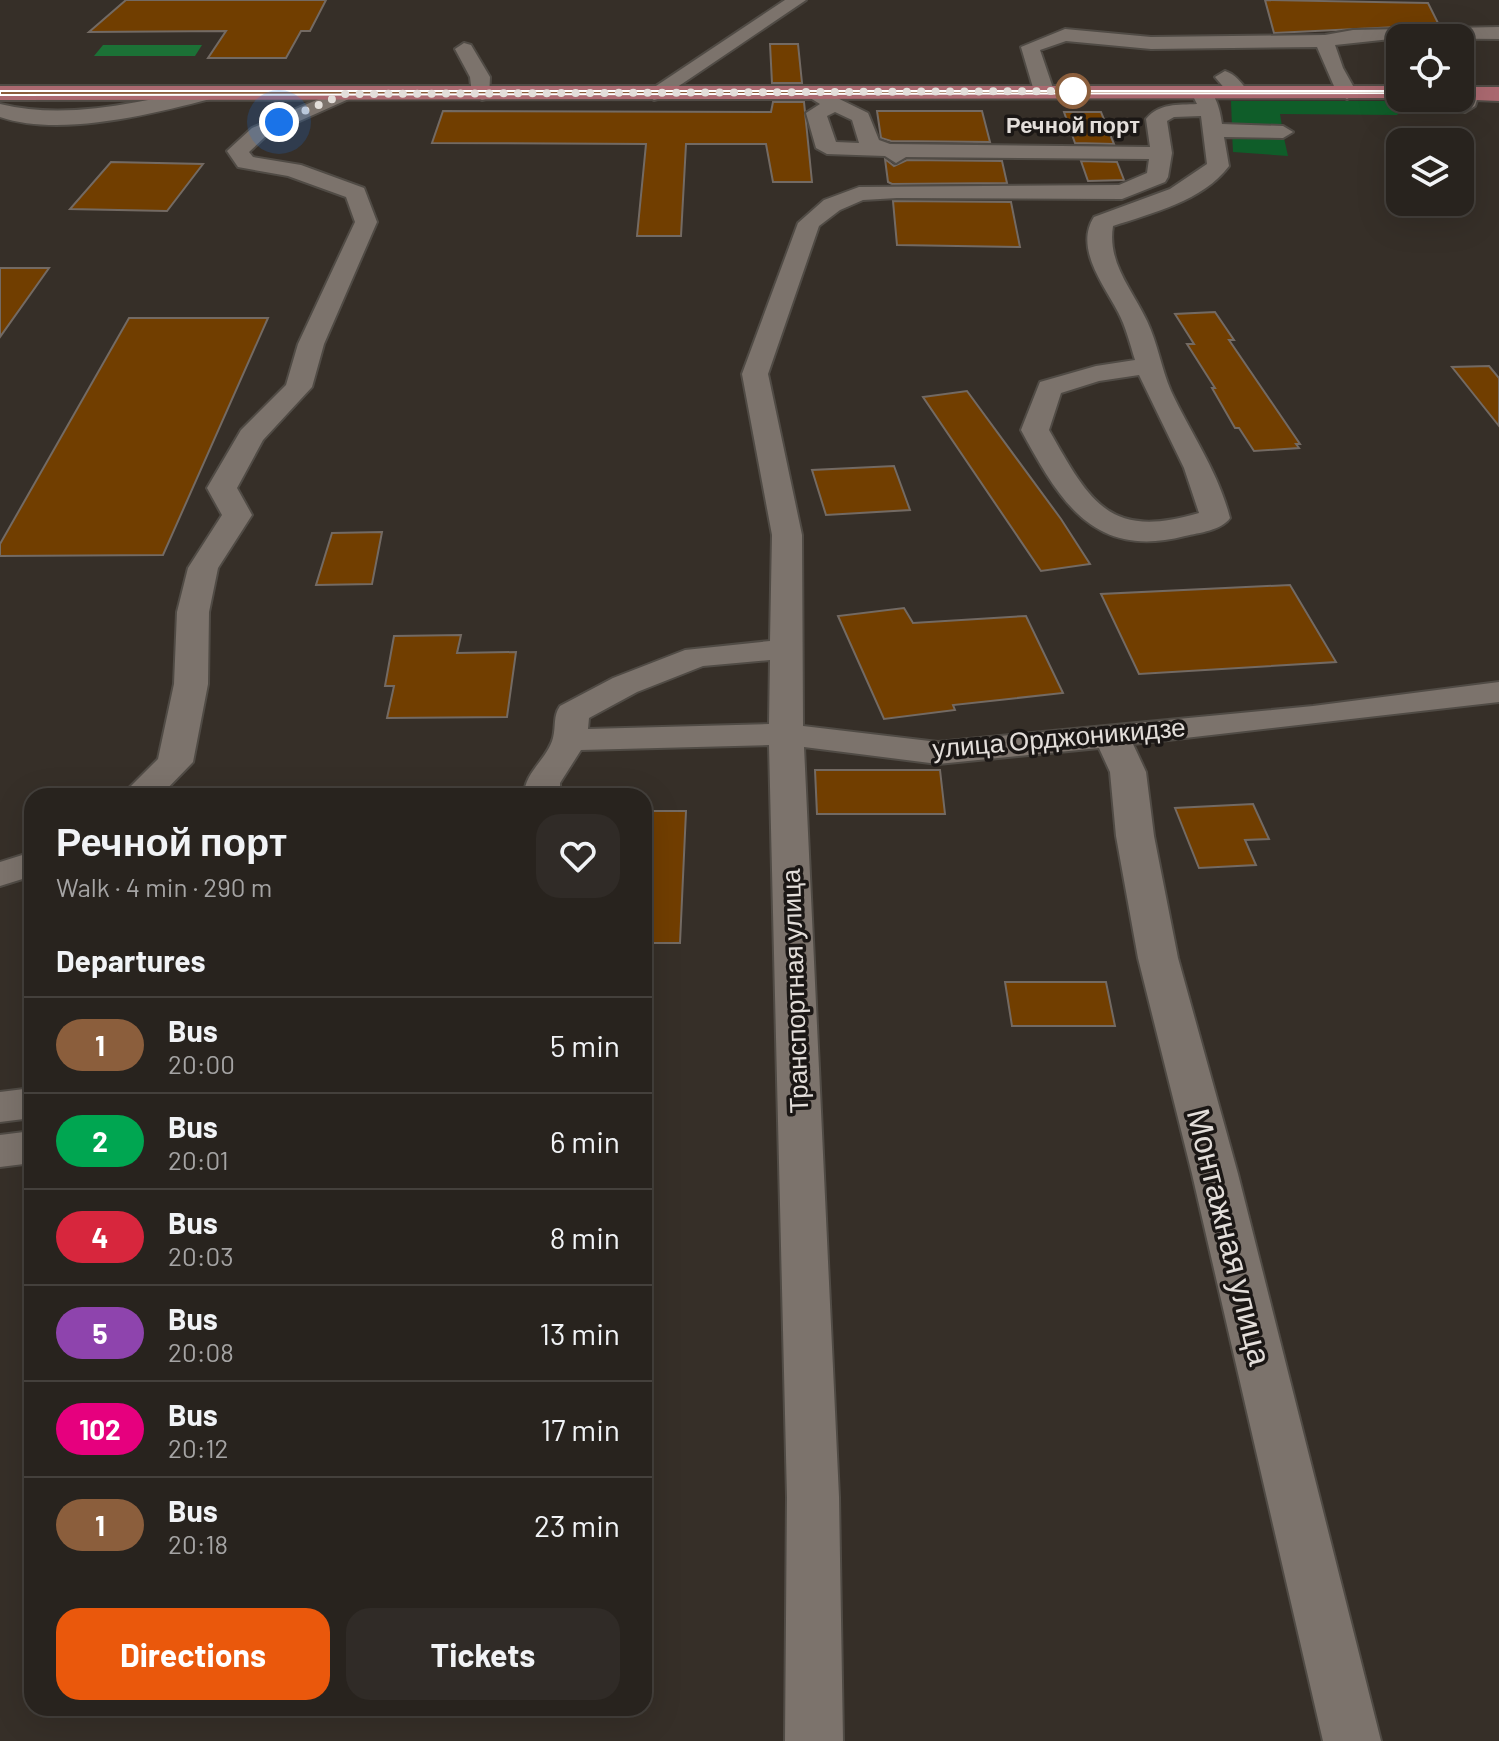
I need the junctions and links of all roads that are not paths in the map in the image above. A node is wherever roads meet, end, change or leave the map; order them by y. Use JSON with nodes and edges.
{"nodes":[{"id":1,"x":797,"y":0,"type":"edge"},
{"id":2,"x":1325,"y":17,"type":"dead end"},
{"id":3,"x":1355,"y":17,"type":"dead end"},
{"id":4,"x":1499,"y":18,"type":"edge"},
{"id":5,"x":1499,"y":33,"type":"edge"},
{"id":6,"x":1334,"y":39,"type":"junction"},
{"id":7,"x":464,"y":49,"type":"dead end"},
{"id":8,"x":1044,"y":91,"type":"junction"},
{"id":9,"x":811,"y":92,"type":"junction"},
{"id":10,"x":211,"y":93,"type":"junction"},
{"id":11,"x":1347,"y":93,"type":"junction"},
{"id":12,"x":1386,"y":93,"type":"edge"},
{"id":13,"x":344,"y":94,"type":"junction"},
{"id":14,"x":482,"y":94,"type":"junction"},
{"id":15,"x":654,"y":94,"type":"junction"},
{"id":16,"x":1499,"y":94,"type":"edge"},
{"id":17,"x":1474,"y":97,"type":"edge"},
{"id":18,"x":1,"y":105,"type":"edge"},
{"id":19,"x":833,"y":106,"type":"junction"},
{"id":20,"x":1207,"y":110,"type":"junction"},
{"id":21,"x":1283,"y":132,"type":"dead end"},
{"id":22,"x":884,"y":150,"type":"junction"},
{"id":23,"x":1161,"y":153,"type":"junction"},
{"id":24,"x":897,"y":191,"type":"junction"},
{"id":25,"x":1149,"y":366,"type":"junction"},
{"id":26,"x":787,"y":649,"type":"junction"},
{"id":27,"x":1499,"y":692,"type":"edge"},
{"id":28,"x":786,"y":734,"type":"junction"},
{"id":29,"x":1111,"y":734,"type":"junction"},
{"id":30,"x":570,"y":740,"type":"junction"},
{"id":31,"x":147,"y":788,"type":"edge"},
{"id":32,"x":542,"y":788,"type":"edge"},
{"id":33,"x":24,"y":866,"type":"edge"},
{"id":34,"x":0,"y":874,"type":"edge"},
{"id":35,"x":24,"y":1104,"type":"edge"},
{"id":36,"x":0,"y":1107,"type":"edge"},
{"id":37,"x":24,"y":1148,"type":"edge"},
{"id":38,"x":0,"y":1151,"type":"edge"},
{"id":39,"x":814,"y":1741,"type":"edge"},
{"id":40,"x":1352,"y":1741,"type":"edge"}],
"edges":[{"from":1,"to":15,"type":"street"},
{"from":2,"to":6,"type":"street"},
{"from":3,"to":4,"type":"street"},
{"from":5,"to":6,"type":"street"},
{"from":6,"to":8,"type":"street"},
{"from":6,"to":11,"type":"street"},
{"from":7,"to":14,"type":"street"},
{"from":8,"to":9,"type":"main road"},
{"from":8,"to":20,"type":"main road"},
{"from":9,"to":15,"type":"main road"},
{"from":9,"to":19,"type":"street"},
{"from":10,"to":13,"type":"main road"},
{"from":10,"to":18,"type":"main road"},
{"from":10,"to":18,"type":"street"},
{"from":11,"to":12,"type":"main road"},
{"from":11,"to":20,"type":"main road"},
{"from":13,"to":14,"type":"main road"},
{"from":13,"to":31,"type":"street"},
{"from":14,"to":15,"type":"main road"},
{"from":16,"to":17,"type":"main road"},
{"from":19,"to":22,"type":"street"},
{"from":19,"to":22,"type":"street"},
{"from":20,"to":21,"type":"street"},
{"from":20,"to":23,"type":"street"},
{"from":20,"to":25,"type":"street"},
{"from":22,"to":23,"type":"street"},
{"from":22,"to":24,"type":"street"},
{"from":23,"to":24,"type":"street","name":"Транспортная улица"},
{"from":24,"to":26,"type":"street","name":"Транспортная улица"},
{"from":25,"to":25,"type":"street"},
{"from":26,"to":28,"type":"street","name":"Транспортная улица"},
{"from":26,"to":30,"type":"street"},
{"from":27,"to":29,"type":"street","name":"улица Орджоникидзе"},
{"from":28,"to":29,"type":"street","name":"улица Орджоникидзе"},
{"from":28,"to":30,"type":"street","name":"улица Орджоникидзе"},
{"from":28,"to":39,"type":"street","name":"Транспортная улица"},
{"from":29,"to":40,"type":"street","name":"Монтажная улица"},
{"from":30,"to":32,"type":"street"},
{"from":33,"to":34,"type":"street"},
{"from":35,"to":36,"type":"street"},
{"from":37,"to":38,"type":"street"}]}
